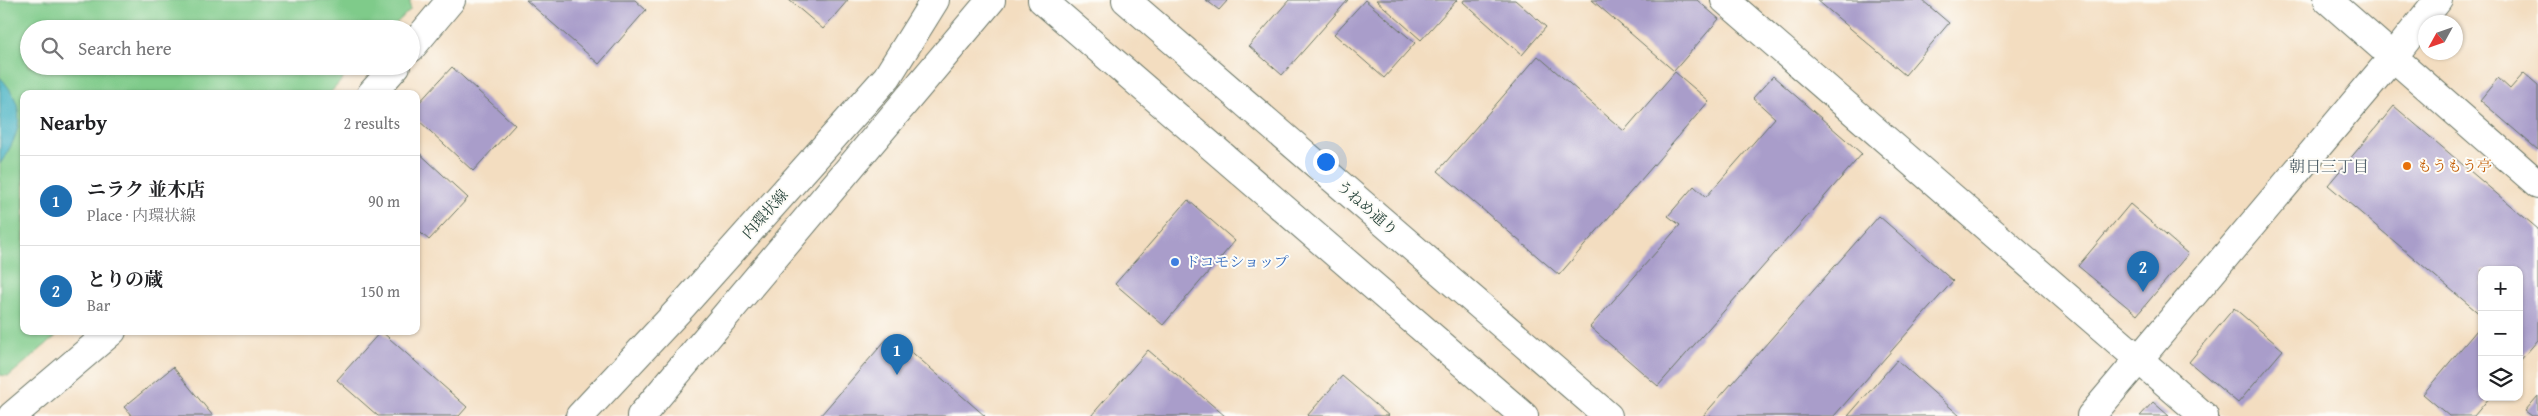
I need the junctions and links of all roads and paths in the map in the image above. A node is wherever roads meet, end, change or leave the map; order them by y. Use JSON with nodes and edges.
{"nodes":[{"id":1,"x":451,"y":0,"type":"edge"},
{"id":2,"x":935,"y":0,"type":"edge"},
{"id":3,"x":991,"y":0,"type":"edge"},
{"id":4,"x":1042,"y":0,"type":"edge"},
{"id":5,"x":1126,"y":0,"type":"edge"},
{"id":6,"x":1725,"y":0,"type":"edge"},
{"id":7,"x":2328,"y":0,"type":"edge"},
{"id":8,"x":2438,"y":0,"type":"edge"},
{"id":9,"x":420,"y":37,"type":"edge"},
{"id":10,"x":2393,"y":57,"type":"junction"},
{"id":11,"x":388,"y":75,"type":"edge"},
{"id":12,"x":375,"y":90,"type":"edge"},
{"id":13,"x":2538,"y":184,"type":"edge"},
{"id":14,"x":107,"y":335,"type":"edge"},
{"id":15,"x":2139,"y":360,"type":"junction"},
{"id":16,"x":12,"y":416,"type":"edge"},
{"id":17,"x":580,"y":416,"type":"edge"},
{"id":18,"x":641,"y":416,"type":"edge"},
{"id":19,"x":1524,"y":416,"type":"edge"},
{"id":20,"x":1608,"y":416,"type":"edge"},
{"id":21,"x":2092,"y":416,"type":"edge"},
{"id":22,"x":2204,"y":416,"type":"edge"}],
"edges":[{"from":1,"to":9,"type":"street"},
{"from":2,"to":17,"type":"street","name":"内環状線"},
{"from":3,"to":18,"type":"street"},
{"from":4,"to":19,"type":"street"},
{"from":5,"to":20,"type":"street","name":"うねめ通り"},
{"from":6,"to":15,"type":"street"},
{"from":7,"to":10,"type":"street"},
{"from":8,"to":10,"type":"street"},
{"from":10,"to":13,"type":"street"},
{"from":10,"to":15,"type":"street"},
{"from":11,"to":12,"type":"street"},
{"from":14,"to":16,"type":"street"},
{"from":15,"to":21,"type":"street"},
{"from":15,"to":22,"type":"street"}]}
